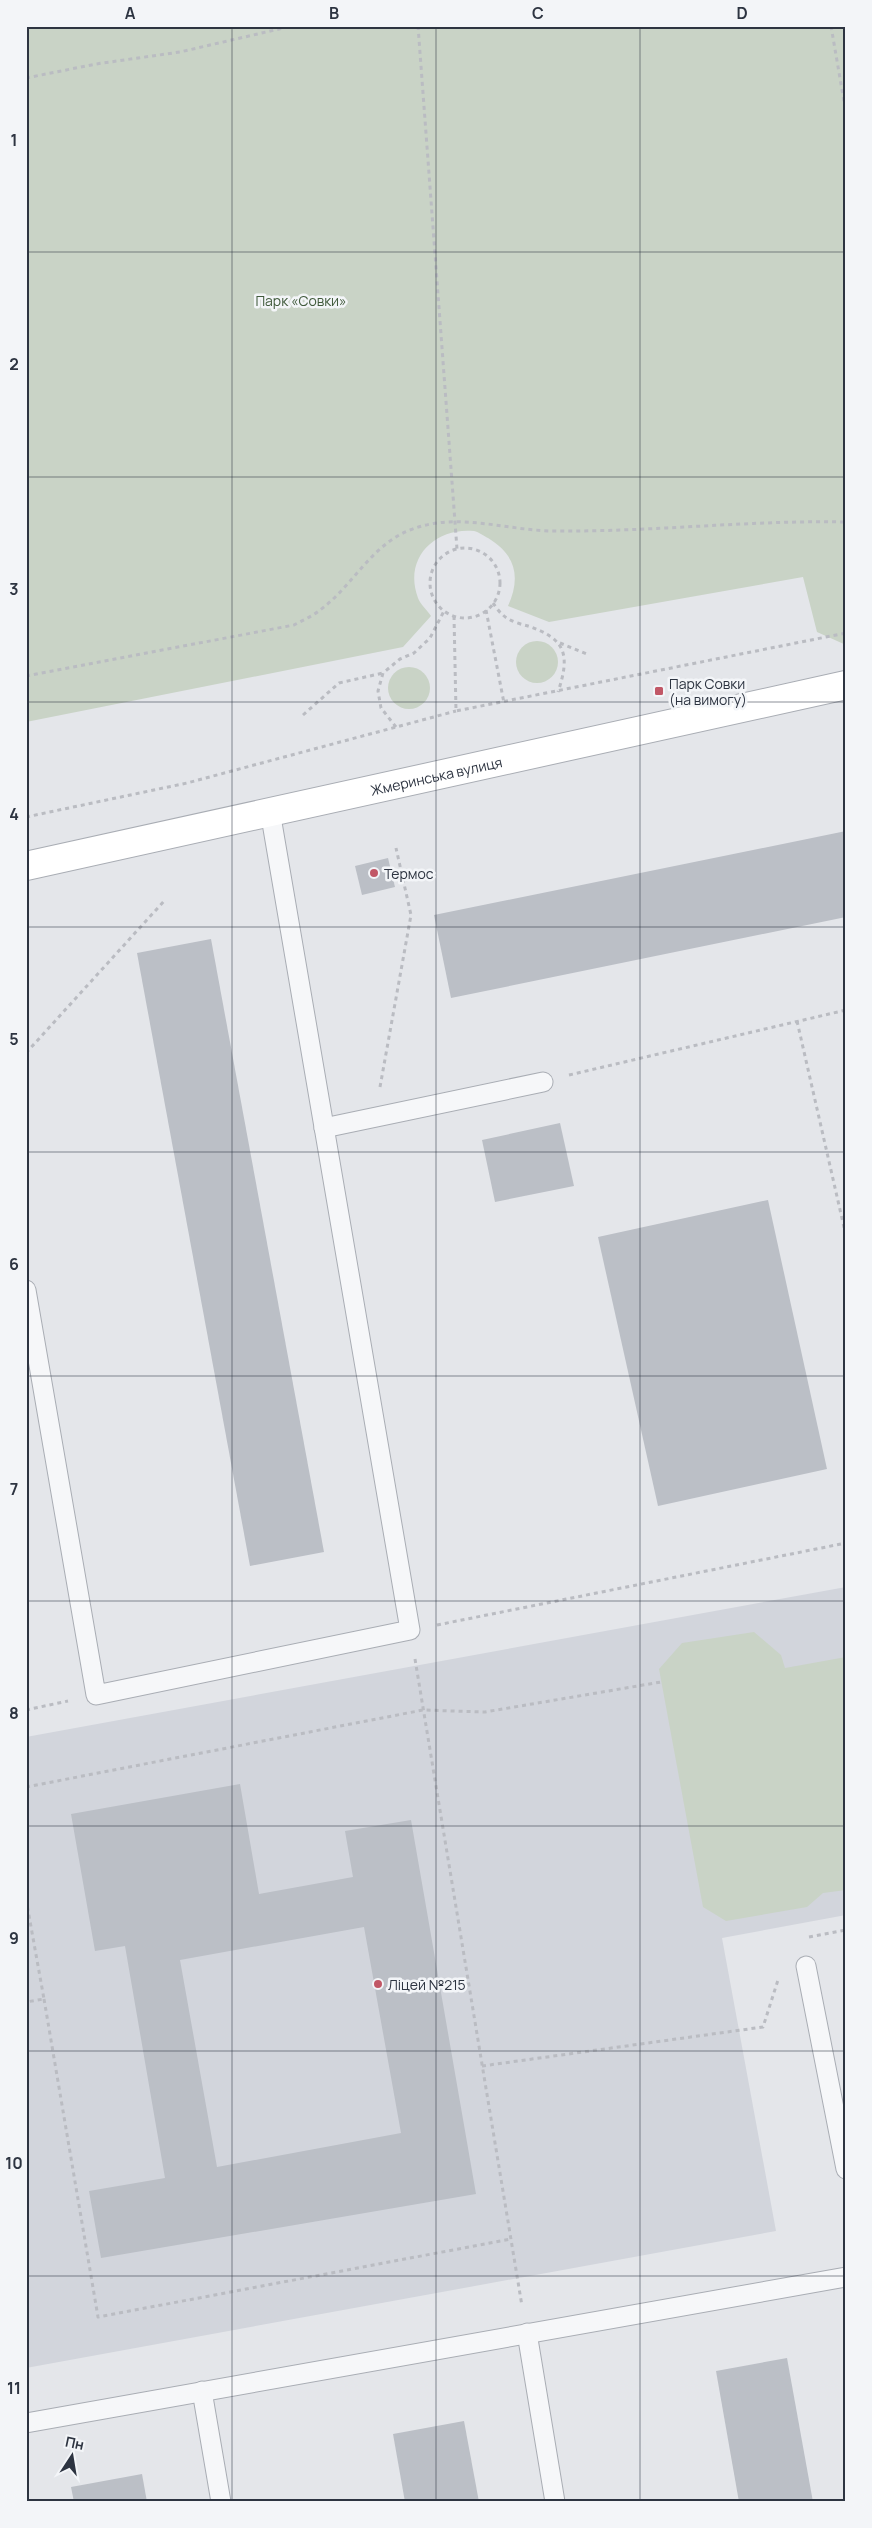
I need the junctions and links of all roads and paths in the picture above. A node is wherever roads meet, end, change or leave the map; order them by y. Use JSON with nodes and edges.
{"nodes":[{"id":1,"x":292,"y":26,"type":"edge"},
{"id":2,"x":418,"y":26,"type":"edge"},
{"id":3,"x":831,"y":26,"type":"edge"},
{"id":4,"x":26,"y":78,"type":"edge"},
{"id":5,"x":846,"y":113,"type":"edge"},
{"id":6,"x":455,"y":522,"type":"junction"},
{"id":7,"x":846,"y":522,"type":"edge"},
{"id":8,"x":457,"y":549,"type":"junction"},
{"id":9,"x":493,"y":603,"type":"junction"},
{"id":10,"x":486,"y":610,"type":"junction"},
{"id":11,"x":444,"y":611,"type":"junction"},
{"id":12,"x":454,"y":616,"type":"junction"},
{"id":13,"x":846,"y":633,"type":"edge"},
{"id":14,"x":560,"y":644,"type":"junction"},
{"id":15,"x":587,"y":654,"type":"dead end"},
{"id":16,"x":383,"y":673,"type":"junction"},
{"id":17,"x":26,"y":676,"type":"edge"},
{"id":18,"x":846,"y":686,"type":"edge"},
{"id":19,"x":558,"y":692,"type":"junction"},
{"id":20,"x":504,"y":703,"type":"junction"},
{"id":21,"x":456,"y":711,"type":"junction"},
{"id":22,"x":303,"y":715,"type":"dead end"},
{"id":23,"x":396,"y":727,"type":"junction"},
{"id":24,"x":270,"y":811,"type":"junction"},
{"id":25,"x":26,"y":817,"type":"edge"},
{"id":26,"x":396,"y":848,"type":"dead end"},
{"id":27,"x":26,"y":866,"type":"edge"},
{"id":28,"x":165,"y":900,"type":"dead end"},
{"id":29,"x":846,"y":1010,"type":"edge"},
{"id":30,"x":797,"y":1022,"type":"junction"},
{"id":31,"x":26,"y":1053,"type":"edge"},
{"id":32,"x":542,"y":1082,"type":"joint"},
{"id":33,"x":375,"y":1117,"type":"junction"},
{"id":34,"x":324,"y":1128,"type":"junction"},
{"id":35,"x":846,"y":1236,"type":"edge"},
{"id":36,"x":26,"y":1290,"type":"edge"},
{"id":37,"x":846,"y":1543,"type":"edge"},
{"id":38,"x":410,"y":1630,"type":"junction"},
{"id":39,"x":661,"y":1682,"type":"dead end"},
{"id":40,"x":96,"y":1696,"type":"junction"},
{"id":41,"x":26,"y":1710,"type":"edge"},
{"id":42,"x":423,"y":1710,"type":"junction"},
{"id":43,"x":26,"y":1787,"type":"edge"},
{"id":44,"x":26,"y":1899,"type":"edge"},
{"id":45,"x":846,"y":1930,"type":"edge"},
{"id":46,"x":805,"y":1938,"type":"dead end"},
{"id":47,"x":806,"y":1966,"type":"dead end"},
{"id":48,"x":779,"y":1976,"type":"dead end"},
{"id":49,"x":44,"y":1999,"type":"junction"},
{"id":50,"x":26,"y":2002,"type":"edge"},
{"id":51,"x":482,"y":2066,"type":"junction"},
{"id":52,"x":846,"y":2169,"type":"edge"},
{"id":53,"x":511,"y":2239,"type":"junction"},
{"id":54,"x":846,"y":2277,"type":"edge"},
{"id":55,"x":527,"y":2333,"type":"junction"},
{"id":56,"x":202,"y":2391,"type":"junction"},
{"id":57,"x":26,"y":2423,"type":"edge"},
{"id":58,"x":221,"y":2502,"type":"edge"},
{"id":59,"x":555,"y":2502,"type":"edge"}],
"edges":[{"from":1,"to":4,"type":"path"},
{"from":2,"to":6,"type":"path"},
{"from":3,"to":5,"type":"path"},
{"from":6,"to":7,"type":"path"},
{"from":6,"to":8,"type":"path"},
{"from":6,"to":17,"type":"path"},
{"from":8,"to":9,"type":"path"},
{"from":8,"to":11,"type":"path"},
{"from":9,"to":10,"type":"path"},
{"from":9,"to":14,"type":"path"},
{"from":10,"to":12,"type":"path"},
{"from":10,"to":20,"type":"path"},
{"from":11,"to":12,"type":"path"},
{"from":11,"to":16,"type":"path"},
{"from":12,"to":21,"type":"path"},
{"from":13,"to":19,"type":"path"},
{"from":14,"to":15,"type":"path"},
{"from":14,"to":19,"type":"path"},
{"from":16,"to":22,"type":"path"},
{"from":16,"to":23,"type":"path"},
{"from":18,"to":24,"type":"main road","name":"Жмеринська вулиця"},
{"from":19,"to":20,"type":"path"},
{"from":20,"to":21,"type":"path"},
{"from":21,"to":23,"type":"path"},
{"from":23,"to":25,"type":"path"},
{"from":24,"to":27,"type":"main road","name":"Жмеринська вулиця"},
{"from":24,"to":34,"type":"lane"},
{"from":26,"to":33,"type":"path"},
{"from":28,"to":31,"type":"path"},
{"from":29,"to":30,"type":"path"},
{"from":30,"to":32,"type":"path"},
{"from":30,"to":35,"type":"path"},
{"from":32,"to":33,"type":"lane"},
{"from":33,"to":34,"type":"lane"},
{"from":34,"to":38,"type":"lane"},
{"from":36,"to":40,"type":"lane"},
{"from":37,"to":38,"type":"path"},
{"from":38,"to":40,"type":"lane"},
{"from":38,"to":42,"type":"path"},
{"from":39,"to":42,"type":"path"},
{"from":40,"to":41,"type":"path"},
{"from":42,"to":43,"type":"path"},
{"from":42,"to":51,"type":"path"},
{"from":44,"to":49,"type":"path"},
{"from":45,"to":46,"type":"path"},
{"from":47,"to":52,"type":"lane"},
{"from":48,"to":51,"type":"path"},
{"from":49,"to":50,"type":"path"},
{"from":49,"to":53,"type":"path"},
{"from":51,"to":53,"type":"path"},
{"from":53,"to":55,"type":"path"},
{"from":54,"to":55,"type":"lane"},
{"from":55,"to":56,"type":"lane"},
{"from":55,"to":59,"type":"lane"},
{"from":56,"to":57,"type":"lane"},
{"from":56,"to":58,"type":"lane"}]}
